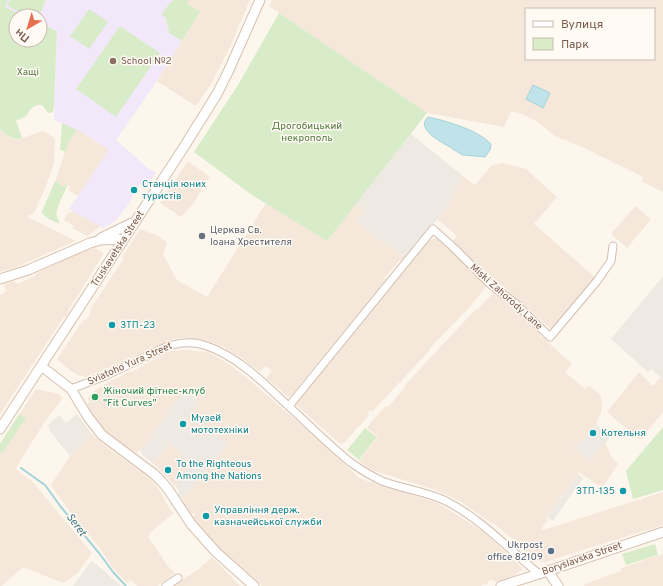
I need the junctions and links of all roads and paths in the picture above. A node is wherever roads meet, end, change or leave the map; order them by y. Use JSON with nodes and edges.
{"nodes":[{"id":1,"x":260,"y":0,"type":"edge"},
{"id":2,"x":136,"y":221,"type":"junction"},
{"id":3,"x":124,"y":239,"type":"junction"},
{"id":4,"x":97,"y":241,"type":"junction"},
{"id":5,"x":613,"y":246,"type":"dead end"},
{"id":6,"x":117,"y":250,"type":"junction"},
{"id":7,"x":0,"y":279,"type":"edge"},
{"id":8,"x":41,"y":366,"type":"junction"},
{"id":9,"x":71,"y":390,"type":"junction"},
{"id":10,"x":289,"y":406,"type":"junction"},
{"id":11,"x":0,"y":429,"type":"edge"},
{"id":12,"x":663,"y":532,"type":"edge"},
{"id":13,"x":543,"y":573,"type":"junction"},
{"id":14,"x":178,"y":578,"type":"dead end"},
{"id":15,"x":166,"y":586,"type":"edge"},
{"id":16,"x":254,"y":586,"type":"edge"},
{"id":17,"x":501,"y":586,"type":"edge"},
{"id":18,"x":558,"y":586,"type":"edge"}],
"edges":[{"from":1,"to":2,"type":"street","name":"Truskavetska Street"},
{"from":2,"to":3,"type":"street","name":"Truskavetska Street"},
{"from":2,"to":4,"type":"street"},
{"from":3,"to":4,"type":"street"},
{"from":3,"to":6,"type":"street","name":"Truskavetska Street"},
{"from":4,"to":6,"type":"street"},
{"from":4,"to":7,"type":"street"},
{"from":5,"to":10,"type":"street","name":"Miski Zahorody Lane"},
{"from":6,"to":8,"type":"street","name":"Truskavetska Street"},
{"from":8,"to":9,"type":"street"},
{"from":8,"to":11,"type":"street","name":"Truskavetska Street"},
{"from":9,"to":10,"type":"street","name":"Sviatoho Yura Street"},
{"from":9,"to":16,"type":"street"},
{"from":10,"to":13,"type":"street","name":"Sviatoho Yura Street"},
{"from":12,"to":13,"type":"street","name":"Boryslavska Street"},
{"from":13,"to":17,"type":"street","name":"Boryslavska Street"},
{"from":13,"to":18,"type":"street"},
{"from":14,"to":15,"type":"street"}]}
